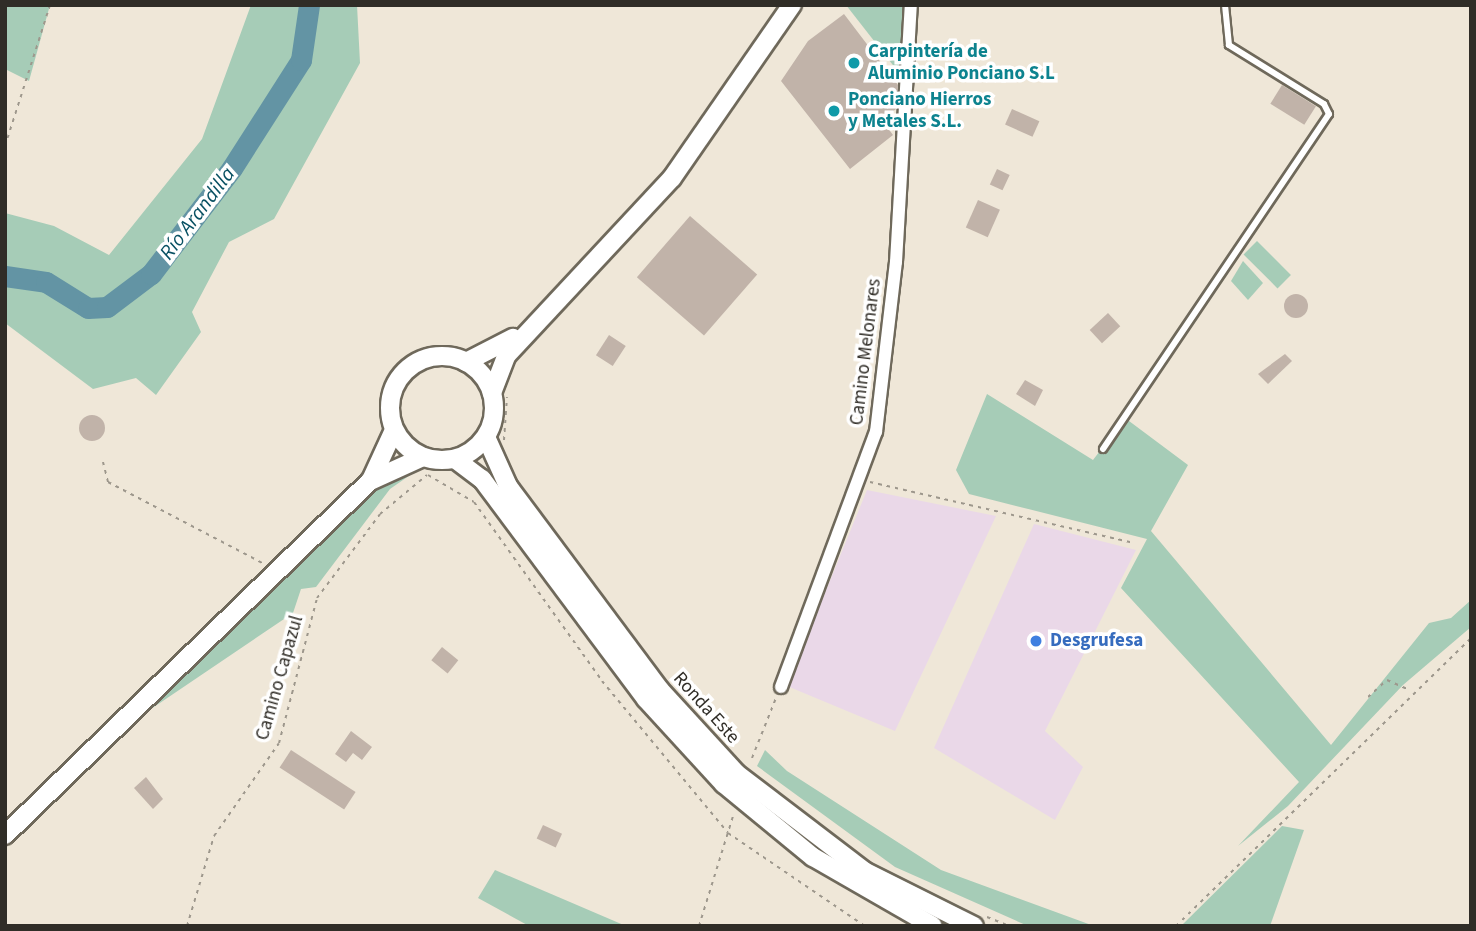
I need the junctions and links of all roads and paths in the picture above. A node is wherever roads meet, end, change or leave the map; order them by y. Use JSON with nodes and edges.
{"nodes":[{"id":1,"x":50,"y":5,"type":"edge"},
{"id":2,"x":792,"y":5,"type":"edge"},
{"id":3,"x":911,"y":5,"type":"edge"},
{"id":4,"x":1225,"y":5,"type":"edge"},
{"id":5,"x":5,"y":146,"type":"edge"},
{"id":6,"x":527,"y":328,"type":"junction"},
{"id":7,"x":466,"y":362,"type":"junction"},
{"id":8,"x":493,"y":388,"type":"junction"},
{"id":9,"x":394,"y":430,"type":"junction"},
{"id":10,"x":486,"y":436,"type":"junction"},
{"id":11,"x":504,"y":444,"type":"dead end"},
{"id":12,"x":1103,"y":449,"type":"dead end"},
{"id":13,"x":427,"y":458,"type":"junction"},
{"id":14,"x":455,"y":459,"type":"junction"},
{"id":15,"x":103,"y":462,"type":"dead end"},
{"id":16,"x":863,"y":480,"type":"junction"},
{"id":17,"x":370,"y":481,"type":"junction"},
{"id":18,"x":1134,"y":543,"type":"dead end"},
{"id":19,"x":277,"y":571,"type":"junction"},
{"id":20,"x":1471,"y":638,"type":"edge"},
{"id":21,"x":781,"y":687,"type":"joint"},
{"id":22,"x":1410,"y":691,"type":"junction"},
{"id":23,"x":1368,"y":698,"type":"dead end"},
{"id":24,"x":752,"y":758,"type":"dead end"},
{"id":25,"x":735,"y":811,"type":"dead end"},
{"id":26,"x":5,"y":835,"type":"edge"},
{"id":27,"x":976,"y":919,"type":"edge"},
{"id":28,"x":187,"y":926,"type":"edge"},
{"id":29,"x":699,"y":926,"type":"edge"},
{"id":30,"x":933,"y":926,"type":"edge"},
{"id":31,"x":1009,"y":926,"type":"edge"},
{"id":32,"x":1176,"y":926,"type":"edge"}],
"edges":[{"from":1,"to":5,"type":"path"},
{"from":2,"to":6,"type":"main road"},
{"from":3,"to":16,"type":"street","name":"Camino Melonares"},
{"from":4,"to":12,"type":"lane"},
{"from":6,"to":7,"type":"main road"},
{"from":6,"to":8,"type":"main road"},
{"from":7,"to":8,"type":"main road"},
{"from":7,"to":9,"type":"main road"},
{"from":8,"to":10,"type":"main road"},
{"from":8,"to":11,"type":"path"},
{"from":9,"to":13,"type":"main road"},
{"from":9,"to":17,"type":"main road"},
{"from":10,"to":14,"type":"main road"},
{"from":10,"to":27,"type":"main road","name":"Ronda Este"},
{"from":13,"to":14,"type":"main road"},
{"from":13,"to":17,"type":"main road"},
{"from":13,"to":28,"type":"path","name":"Camino Capazul"},
{"from":14,"to":30,"type":"main road","name":"Ronda Este"},
{"from":15,"to":19,"type":"path"},
{"from":16,"to":18,"type":"path"},
{"from":16,"to":21,"type":"street","name":"Camino Melonares"},
{"from":17,"to":19,"type":"main road"},
{"from":19,"to":26,"type":"main road"},
{"from":20,"to":22,"type":"path"},
{"from":21,"to":24,"type":"path"},
{"from":22,"to":23,"type":"path"},
{"from":22,"to":32,"type":"path"},
{"from":25,"to":29,"type":"path"},
{"from":27,"to":31,"type":"path"}]}
